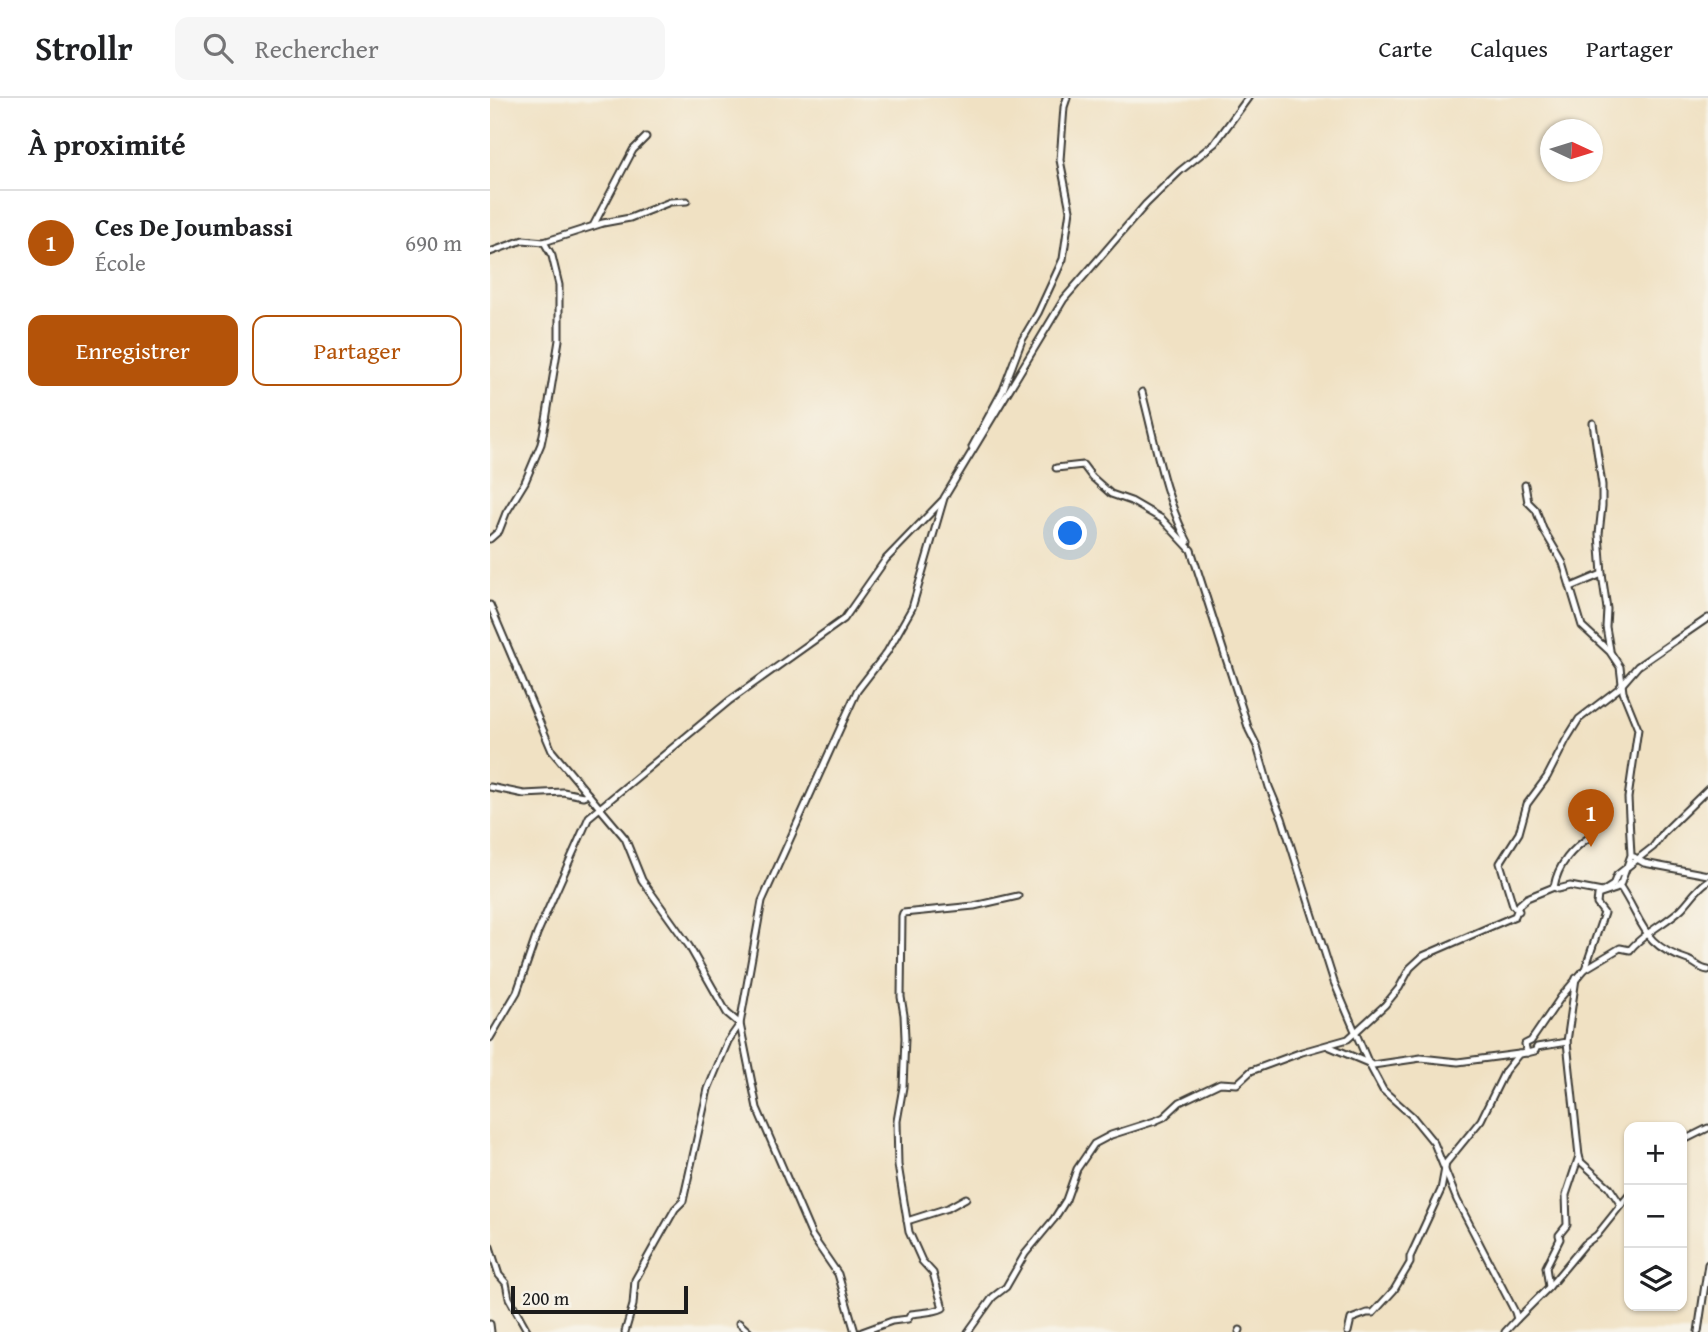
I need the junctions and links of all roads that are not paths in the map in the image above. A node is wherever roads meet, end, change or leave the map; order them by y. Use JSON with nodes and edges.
{"nodes":[{"id":1,"x":1067,"y":98,"type":"edge"},
{"id":2,"x":1248,"y":98,"type":"edge"},
{"id":3,"x":646,"y":137,"type":"dead end"},
{"id":4,"x":687,"y":201,"type":"dead end"},
{"id":5,"x":593,"y":226,"type":"junction"},
{"id":6,"x":544,"y":242,"type":"junction"},
{"id":7,"x":490,"y":252,"type":"edge"},
{"id":8,"x":1142,"y":392,"type":"dead end"},
{"id":9,"x":1593,"y":424,"type":"dead end"},
{"id":10,"x":964,"y":466,"type":"junction"},
{"id":11,"x":1056,"y":468,"type":"dead end"},
{"id":12,"x":1525,"y":485,"type":"dead end"},
{"id":13,"x":944,"y":498,"type":"junction"},
{"id":14,"x":490,"y":538,"type":"edge"},
{"id":15,"x":1191,"y":550,"type":"junction"},
{"id":16,"x":1602,"y":574,"type":"junction"},
{"id":17,"x":1570,"y":587,"type":"junction"},
{"id":18,"x":490,"y":605,"type":"edge"},
{"id":19,"x":1708,"y":618,"type":"edge"},
{"id":20,"x":1612,"y":657,"type":"junction"},
{"id":21,"x":1622,"y":685,"type":"junction"},
{"id":22,"x":490,"y":787,"type":"edge"},
{"id":23,"x":1708,"y":789,"type":"edge"},
{"id":24,"x":588,"y":794,"type":"junction"},
{"id":25,"x":600,"y":808,"type":"junction"},
{"id":26,"x":1591,"y":836,"type":"dead end"},
{"id":27,"x":1634,"y":857,"type":"junction"},
{"id":28,"x":1626,"y":868,"type":"junction"},
{"id":29,"x":1708,"y":875,"type":"edge"},
{"id":30,"x":1708,"y":881,"type":"edge"},
{"id":31,"x":1619,"y":886,"type":"junction"},
{"id":32,"x":1553,"y":887,"type":"junction"},
{"id":33,"x":1018,"y":896,"type":"dead end"},
{"id":34,"x":1519,"y":911,"type":"junction"},
{"id":35,"x":1647,"y":935,"type":"junction"},
{"id":36,"x":1585,"y":969,"type":"junction"},
{"id":37,"x":1708,"y":970,"type":"edge"},
{"id":38,"x":1576,"y":978,"type":"junction"},
{"id":39,"x":740,"y":1024,"type":"junction"},
{"id":40,"x":1357,"y":1033,"type":"junction"},
{"id":41,"x":490,"y":1038,"type":"edge"},
{"id":42,"x":1567,"y":1042,"type":"junction"},
{"id":43,"x":1325,"y":1046,"type":"junction"},
{"id":44,"x":1527,"y":1053,"type":"junction"},
{"id":45,"x":1518,"y":1054,"type":"junction"},
{"id":46,"x":1369,"y":1064,"type":"junction"},
{"id":47,"x":1708,"y":1128,"type":"edge"},
{"id":48,"x":1687,"y":1138,"type":"edge"},
{"id":49,"x":1579,"y":1156,"type":"junction"},
{"id":50,"x":1446,"y":1172,"type":"junction"},
{"id":51,"x":966,"y":1198,"type":"dead end"},
{"id":52,"x":1624,"y":1201,"type":"edge"},
{"id":53,"x":1621,"y":1205,"type":"junction"},
{"id":54,"x":907,"y":1221,"type":"junction"},
{"id":55,"x":490,"y":1247,"type":"edge"},
{"id":56,"x":1708,"y":1264,"type":"edge"},
{"id":57,"x":1549,"y":1287,"type":"junction"},
{"id":58,"x":1517,"y":1319,"type":"junction"},
{"id":59,"x":739,"y":1323,"type":"dead end"},
{"id":60,"x":490,"y":1324,"type":"edge"},
{"id":61,"x":491,"y":1332,"type":"edge"},
{"id":62,"x":528,"y":1332,"type":"edge"},
{"id":63,"x":625,"y":1332,"type":"edge"},
{"id":64,"x":749,"y":1332,"type":"edge"},
{"id":65,"x":855,"y":1332,"type":"edge"},
{"id":66,"x":862,"y":1332,"type":"edge"},
{"id":67,"x":968,"y":1332,"type":"edge"},
{"id":68,"x":1348,"y":1332,"type":"edge"},
{"id":69,"x":1505,"y":1332,"type":"edge"},
{"id":70,"x":1698,"y":1332,"type":"edge"}],
"edges":[{"from":1,"to":10,"type":"street"},
{"from":2,"to":10,"type":"street"},
{"from":3,"to":5,"type":"street"},
{"from":4,"to":5,"type":"street"},
{"from":5,"to":6,"type":"street"},
{"from":6,"to":7,"type":"street"},
{"from":6,"to":14,"type":"street"},
{"from":8,"to":15,"type":"street"},
{"from":9,"to":16,"type":"street"},
{"from":10,"to":13,"type":"street"},
{"from":11,"to":15,"type":"street"},
{"from":12,"to":17,"type":"street"},
{"from":13,"to":25,"type":"street"},
{"from":13,"to":39,"type":"street"},
{"from":15,"to":40,"type":"street"},
{"from":16,"to":17,"type":"street"},
{"from":16,"to":20,"type":"street"},
{"from":17,"to":20,"type":"street"},
{"from":18,"to":24,"type":"street"},
{"from":19,"to":21,"type":"street"},
{"from":20,"to":21,"type":"street"},
{"from":21,"to":27,"type":"street"},
{"from":21,"to":34,"type":"street"},
{"from":22,"to":24,"type":"street"},
{"from":23,"to":27,"type":"street"},
{"from":24,"to":25,"type":"street"},
{"from":25,"to":39,"type":"street"},
{"from":25,"to":41,"type":"street"},
{"from":26,"to":32,"type":"street"},
{"from":27,"to":28,"type":"street"},
{"from":27,"to":29,"type":"street"},
{"from":28,"to":31,"type":"street"},
{"from":28,"to":32,"type":"street"},
{"from":30,"to":35,"type":"street"},
{"from":31,"to":35,"type":"street"},
{"from":31,"to":36,"type":"street"},
{"from":32,"to":34,"type":"street"},
{"from":33,"to":54,"type":"street"},
{"from":34,"to":40,"type":"street"},
{"from":35,"to":36,"type":"street"},
{"from":35,"to":37,"type":"street"},
{"from":36,"to":38,"type":"street"},
{"from":38,"to":42,"type":"street"},
{"from":38,"to":44,"type":"street"},
{"from":39,"to":63,"type":"street"},
{"from":39,"to":65,"type":"street"},
{"from":40,"to":43,"type":"street"},
{"from":40,"to":46,"type":"street"},
{"from":42,"to":44,"type":"street"},
{"from":42,"to":49,"type":"street"},
{"from":43,"to":46,"type":"street"},
{"from":43,"to":67,"type":"street"},
{"from":44,"to":45,"type":"street"},
{"from":45,"to":46,"type":"street"},
{"from":45,"to":50,"type":"street"},
{"from":46,"to":50,"type":"street"},
{"from":47,"to":48,"type":"street"},
{"from":49,"to":53,"type":"street"},
{"from":49,"to":57,"type":"street"},
{"from":50,"to":58,"type":"street"},
{"from":50,"to":68,"type":"street"},
{"from":51,"to":54,"type":"street"},
{"from":52,"to":53,"type":"street"},
{"from":53,"to":57,"type":"street"},
{"from":54,"to":66,"type":"street"},
{"from":55,"to":62,"type":"street"},
{"from":56,"to":70,"type":"street"},
{"from":57,"to":58,"type":"street"},
{"from":58,"to":69,"type":"street"},
{"from":59,"to":64,"type":"street"},
{"from":60,"to":61,"type":"street"}]}
